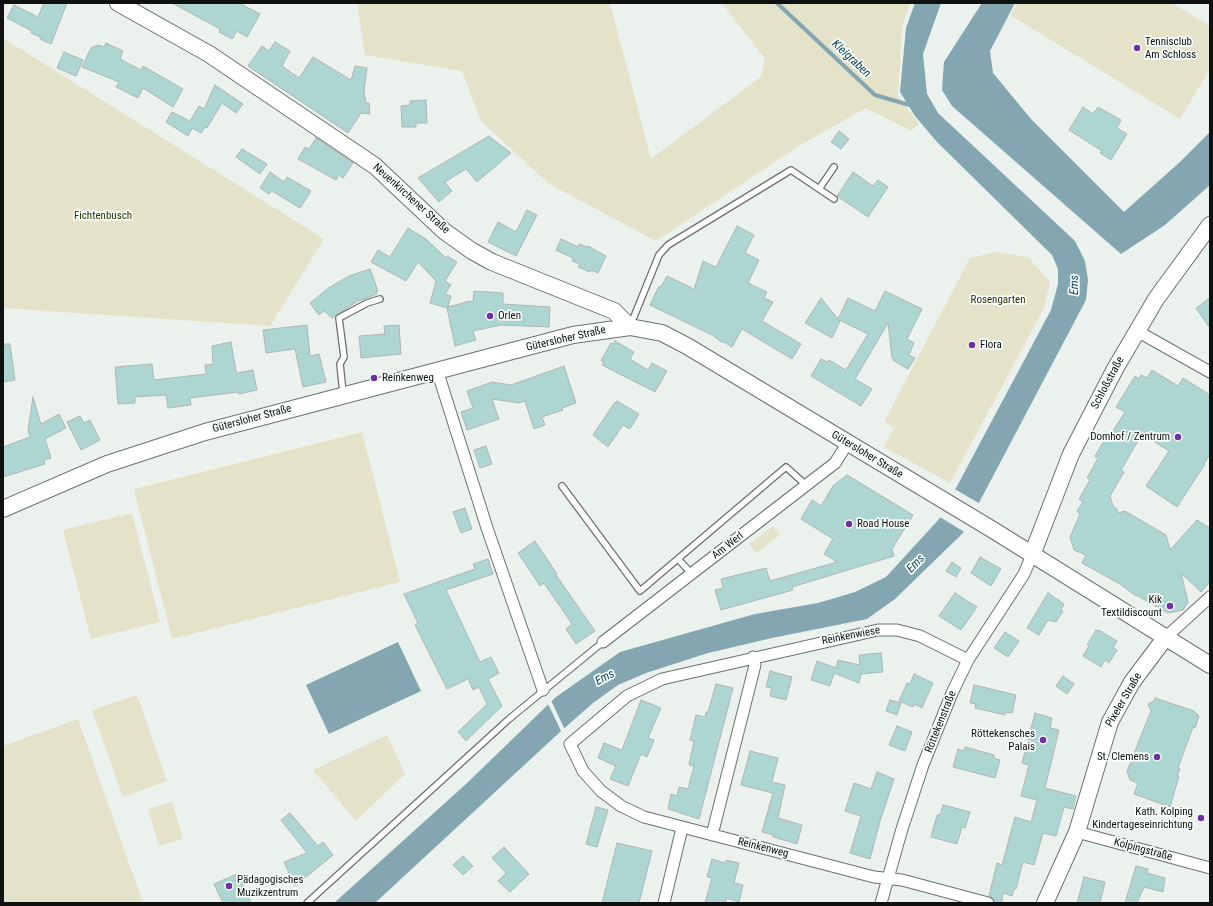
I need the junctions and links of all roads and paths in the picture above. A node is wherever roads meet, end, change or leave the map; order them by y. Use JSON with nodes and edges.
{"nodes":[{"id":1,"x":118,"y":3,"type":"edge"},
{"id":2,"x":834,"y":167,"type":"dead end"},
{"id":3,"x":819,"y":189,"type":"junction"},
{"id":4,"x":834,"y":199,"type":"dead end"},
{"id":5,"x":1210,"y":225,"type":"edge"},
{"id":6,"x":380,"y":299,"type":"dead end"},
{"id":7,"x":630,"y":327,"type":"junction"},
{"id":8,"x":1137,"y":331,"type":"junction"},
{"id":9,"x":437,"y":370,"type":"junction"},
{"id":10,"x":1210,"y":372,"type":"edge"},
{"id":11,"x":343,"y":396,"type":"junction"},
{"id":12,"x":848,"y":444,"type":"junction"},
{"id":13,"x":806,"y":485,"type":"junction"},
{"id":14,"x":562,"y":486,"type":"dead end"},
{"id":15,"x":3,"y":509,"type":"edge"},
{"id":16,"x":1032,"y":555,"type":"junction"},
{"id":17,"x":678,"y":559,"type":"junction"},
{"id":18,"x":692,"y":574,"type":"junction"},
{"id":19,"x":1210,"y":597,"type":"edge"},
{"id":20,"x":1164,"y":638,"type":"junction"},
{"id":21,"x":603,"y":642,"type":"joint"},
{"id":22,"x":753,"y":657,"type":"junction"},
{"id":23,"x":968,"y":660,"type":"junction"},
{"id":24,"x":1210,"y":665,"type":"edge"},
{"id":25,"x":543,"y":690,"type":"junction"},
{"id":26,"x":570,"y":744,"type":"joint"},
{"id":27,"x":682,"y":828,"type":"junction"},
{"id":28,"x":1077,"y":832,"type":"junction"},
{"id":29,"x":712,"y":835,"type":"junction"},
{"id":30,"x":1210,"y":868,"type":"edge"},
{"id":31,"x":888,"y":878,"type":"junction"},
{"id":32,"x":307,"y":903,"type":"edge"},
{"id":33,"x":664,"y":903,"type":"edge"},
{"id":34,"x":881,"y":903,"type":"edge"},
{"id":35,"x":988,"y":903,"type":"edge"},
{"id":36,"x":1044,"y":903,"type":"edge"}],
"edges":[{"from":1,"to":7,"type":"main road","name":"Neuenkirchener Straße"},
{"from":2,"to":3,"type":"lane"},
{"from":3,"to":4,"type":"lane"},
{"from":3,"to":7,"type":"lane"},
{"from":5,"to":8,"type":"main road","name":"Schloßstraße"},
{"from":6,"to":11,"type":"lane"},
{"from":7,"to":9,"type":"main road","name":"Gütersloher Straße"},
{"from":7,"to":12,"type":"main road","name":"Gütersloher Straße"},
{"from":8,"to":10,"type":"street"},
{"from":8,"to":16,"type":"main road","name":"Schloßstraße"},
{"from":9,"to":11,"type":"main road","name":"Gütersloher Straße"},
{"from":9,"to":25,"type":"street"},
{"from":11,"to":15,"type":"main road","name":"Gütersloher Straße"},
{"from":12,"to":13,"type":"street","name":"Am Werl"},
{"from":12,"to":16,"type":"main road","name":"Gütersloher Straße"},
{"from":13,"to":17,"type":"lane"},
{"from":13,"to":18,"type":"street","name":"Am Werl"},
{"from":14,"to":17,"type":"lane"},
{"from":16,"to":20,"type":"main road","name":"Gütersloher Straße"},
{"from":16,"to":23,"type":"street","name":"Röttekenstraße"},
{"from":17,"to":18,"type":"lane"},
{"from":18,"to":21,"type":"street","name":"Am Werl"},
{"from":19,"to":20,"type":"street"},
{"from":20,"to":24,"type":"main road","name":"Gütersloher Straße"},
{"from":20,"to":28,"type":"main road","name":"Pixeler Straße"},
{"from":21,"to":25,"type":"lane"},
{"from":22,"to":23,"type":"street","name":"Reinkenwiese"},
{"from":22,"to":26,"type":"street","name":"Reinkenwiese"},
{"from":22,"to":29,"type":"street"},
{"from":23,"to":31,"type":"street","name":"Röttekenstraße"},
{"from":25,"to":32,"type":"lane"},
{"from":26,"to":27,"type":"street","name":"Reinkenweg"},
{"from":27,"to":29,"type":"street","name":"Reinkenweg"},
{"from":27,"to":33,"type":"street"},
{"from":28,"to":30,"type":"street","name":"Kolpingstraße"},
{"from":28,"to":36,"type":"main road","name":"Pixeler Straße"},
{"from":29,"to":31,"type":"street","name":"Reinkenweg"},
{"from":31,"to":34,"type":"street","name":"Röttekenstraße"},
{"from":31,"to":35,"type":"street","name":"Reinkenweg"}]}
